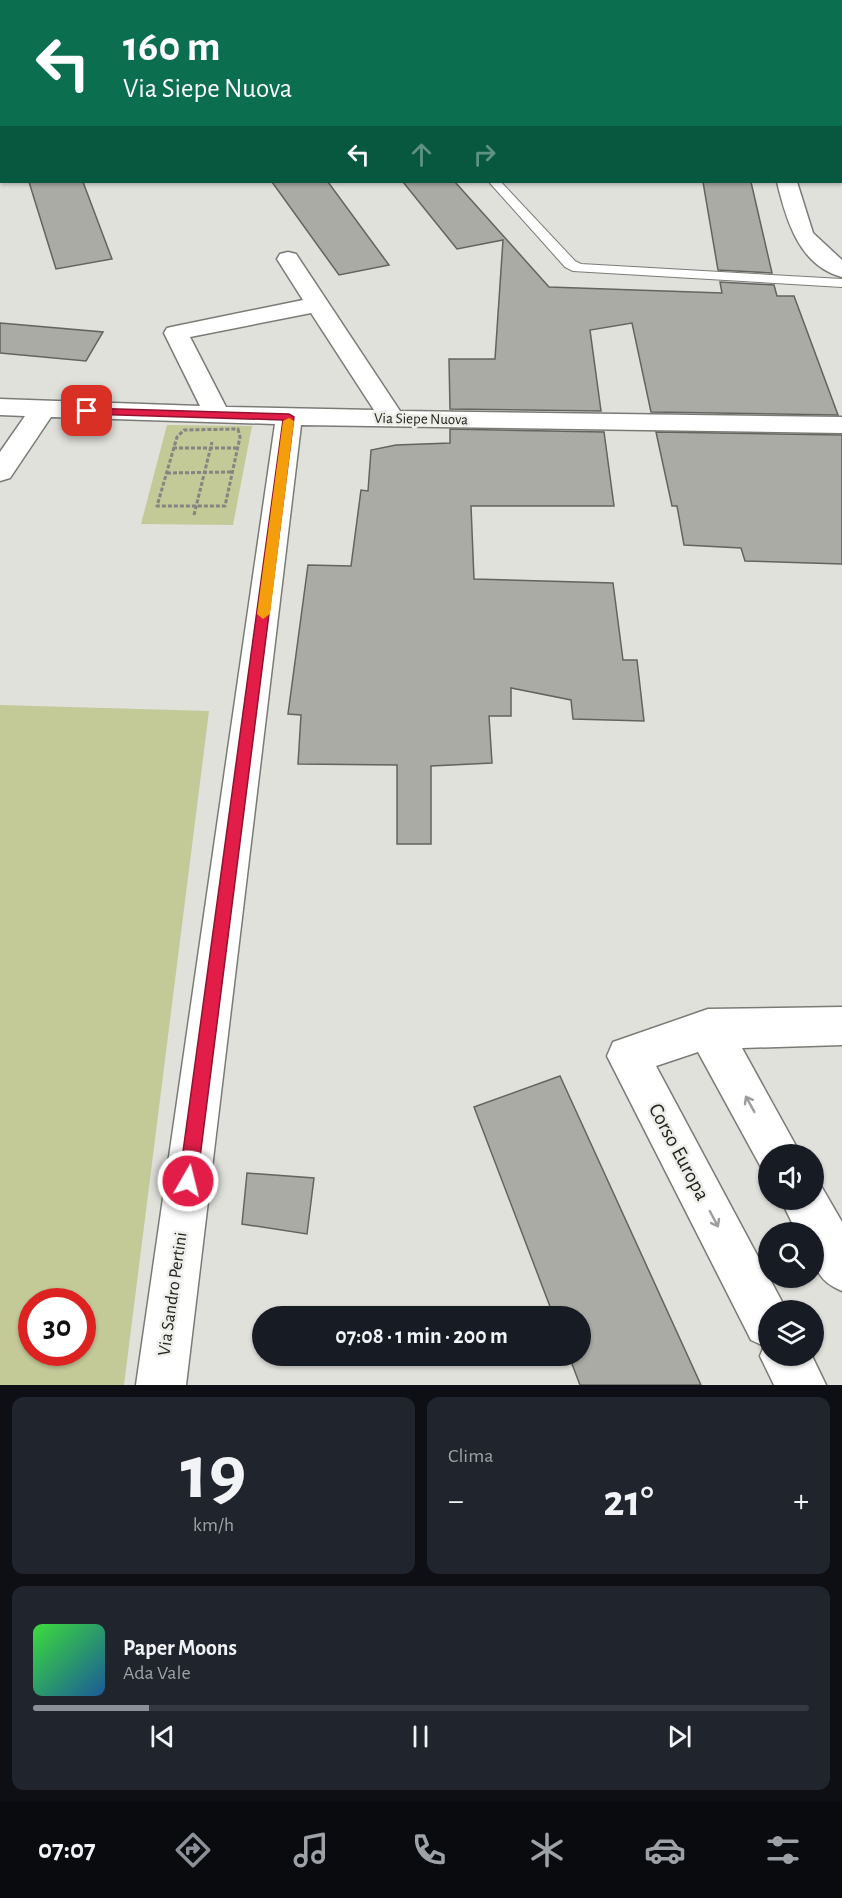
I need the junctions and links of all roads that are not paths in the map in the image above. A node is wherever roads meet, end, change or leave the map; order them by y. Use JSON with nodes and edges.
{"nodes":[{"id":1,"x":496,"y":183,"type":"edge"},
{"id":2,"x":787,"y":183,"type":"edge"},
{"id":3,"x":288,"y":259,"type":"dead end"},
{"id":4,"x":842,"y":270,"type":"edge"},
{"id":5,"x":842,"y":283,"type":"edge"},
{"id":6,"x":316,"y":305,"type":"junction"},
{"id":7,"x":0,"y":407,"type":"edge"},
{"id":8,"x":43,"y":409,"type":"junction"},
{"id":9,"x":289,"y":417,"type":"junction"},
{"id":10,"x":392,"y":418,"type":"junction"},
{"id":11,"x":216,"y":422,"type":"junction"},
{"id":12,"x":842,"y":424,"type":"edge"},
{"id":13,"x":0,"y":472,"type":"edge"},
{"id":14,"x":842,"y":1026,"type":"edge"},
{"id":15,"x":708,"y":1029,"type":"junction"},
{"id":16,"x":772,"y":1144,"type":"edge"},
{"id":17,"x":810,"y":1210,"type":"edge"},
{"id":18,"x":842,"y":1267,"type":"edge"},
{"id":19,"x":758,"y":1304,"type":"edge"},
{"id":20,"x":791,"y":1366,"type":"edge"},
{"id":21,"x":161,"y":1385,"type":"edge"},
{"id":22,"x":801,"y":1385,"type":"edge"}],
"edges":[{"from":1,"to":5,"type":"lane"},
{"from":2,"to":4,"type":"street"},
{"from":3,"to":6,"type":"street"},
{"from":6,"to":10,"type":"street"},
{"from":6,"to":11,"type":"street"},
{"from":7,"to":8,"type":"street","name":"Via Siepe Nuova"},
{"from":8,"to":11,"type":"street","name":"Via Siepe Nuova"},
{"from":8,"to":13,"type":"street"},
{"from":9,"to":10,"type":"street","name":"Via Siepe Nuova"},
{"from":9,"to":11,"type":"street","name":"Via Siepe Nuova"},
{"from":9,"to":21,"type":"street","name":"Via Sandro Pertini"},
{"from":10,"to":12,"type":"street","name":"Via Siepe Nuova"},
{"from":14,"to":15,"type":"street","name":"Corso Europa"},
{"from":16,"to":15,"type":"street","one_way":true},
{"from":15,"to":19,"type":"street","name":"Corso Europa","one_way":true},
{"from":17,"to":18,"type":"street"},
{"from":20,"to":22,"type":"street"}]}
